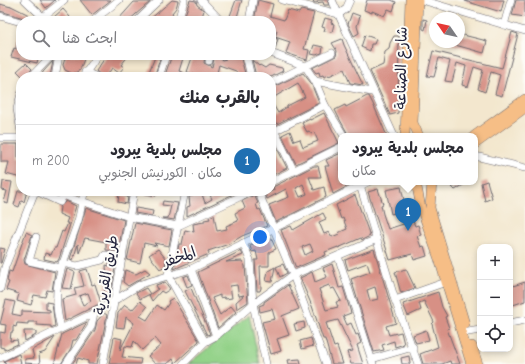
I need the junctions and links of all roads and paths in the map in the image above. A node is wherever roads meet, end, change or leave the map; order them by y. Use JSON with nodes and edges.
{"nodes":[{"id":1,"x":24,"y":0,"type":"edge"},
{"id":2,"x":64,"y":0,"type":"edge"},
{"id":3,"x":119,"y":0,"type":"edge"},
{"id":4,"x":163,"y":0,"type":"edge"},
{"id":5,"x":184,"y":0,"type":"edge"},
{"id":6,"x":201,"y":0,"type":"edge"},
{"id":7,"x":253,"y":0,"type":"edge"},
{"id":8,"x":282,"y":0,"type":"edge"},
{"id":9,"x":332,"y":0,"type":"edge"},
{"id":10,"x":350,"y":0,"type":"edge"},
{"id":11,"x":422,"y":0,"type":"edge"},
{"id":12,"x":510,"y":0,"type":"edge"},
{"id":13,"x":153,"y":3,"type":"edge"},
{"id":14,"x":413,"y":4,"type":"edge"},
{"id":15,"x":339,"y":14,"type":"junction"},
{"id":16,"x":0,"y":16,"type":"edge"},
{"id":17,"x":42,"y":16,"type":"edge"},
{"id":18,"x":48,"y":16,"type":"edge"},
{"id":19,"x":99,"y":16,"type":"edge"},
{"id":20,"x":141,"y":16,"type":"edge"},
{"id":21,"x":179,"y":16,"type":"edge"},
{"id":22,"x":216,"y":16,"type":"edge"},
{"id":23,"x":250,"y":16,"type":"edge"},
{"id":24,"x":16,"y":21,"type":"edge"},
{"id":25,"x":504,"y":25,"type":"junction"},
{"id":26,"x":525,"y":31,"type":"edge"},
{"id":27,"x":332,"y":53,"type":"dead end"},
{"id":28,"x":276,"y":55,"type":"edge"},
{"id":29,"x":47,"y":60,"type":"edge"},
{"id":30,"x":58,"y":60,"type":"edge"},
{"id":31,"x":92,"y":60,"type":"edge"},
{"id":32,"x":164,"y":60,"type":"edge"},
{"id":33,"x":247,"y":60,"type":"edge"},
{"id":34,"x":305,"y":66,"type":"junction"},
{"id":35,"x":36,"y":72,"type":"edge"},
{"id":36,"x":56,"y":72,"type":"edge"},
{"id":37,"x":86,"y":72,"type":"edge"},
{"id":38,"x":161,"y":72,"type":"edge"},
{"id":39,"x":250,"y":72,"type":"edge"},
{"id":40,"x":276,"y":80,"type":"edge"},
{"id":41,"x":315,"y":81,"type":"junction"},
{"id":42,"x":372,"y":92,"type":"junction"},
{"id":43,"x":525,"y":99,"type":"edge"},
{"id":44,"x":325,"y":105,"type":"junction"},
{"id":45,"x":525,"y":109,"type":"edge"},
{"id":46,"x":389,"y":128,"type":"junction"},
{"id":47,"x":276,"y":131,"type":"edge"},
{"id":48,"x":342,"y":133,"type":"edge"},
{"id":49,"x":392,"y":133,"type":"edge"},
{"id":50,"x":398,"y":133,"type":"edge"},
{"id":51,"x":403,"y":133,"type":"edge"},
{"id":52,"x":418,"y":133,"type":"edge"},
{"id":53,"x":478,"y":133,"type":"edge"},
{"id":54,"x":0,"y":138,"type":"edge"},
{"id":55,"x":16,"y":138,"type":"edge"},
{"id":56,"x":276,"y":138,"type":"edge"},
{"id":57,"x":478,"y":142,"type":"edge"},
{"id":58,"x":338,"y":149,"type":"edge"},
{"id":59,"x":478,"y":157,"type":"edge"},
{"id":60,"x":525,"y":168,"type":"edge"},
{"id":61,"x":294,"y":171,"type":"junction"},
{"id":62,"x":276,"y":180,"type":"edge"},
{"id":63,"x":360,"y":185,"type":"joint"},
{"id":64,"x":417,"y":185,"type":"edge"},
{"id":65,"x":432,"y":185,"type":"edge"},
{"id":66,"x":34,"y":196,"type":"edge"},
{"id":67,"x":47,"y":196,"type":"edge"},
{"id":68,"x":63,"y":196,"type":"edge"},
{"id":69,"x":70,"y":196,"type":"edge"},
{"id":70,"x":83,"y":196,"type":"edge"},
{"id":71,"x":133,"y":196,"type":"edge"},
{"id":72,"x":185,"y":196,"type":"edge"},
{"id":73,"x":237,"y":196,"type":"edge"},
{"id":74,"x":260,"y":196,"type":"edge"},
{"id":75,"x":81,"y":202,"type":"junction"},
{"id":76,"x":129,"y":217,"type":"junction"},
{"id":77,"x":178,"y":226,"type":"junction"},
{"id":78,"x":274,"y":228,"type":"junction"},
{"id":79,"x":36,"y":237,"type":"dead end"},
{"id":80,"x":377,"y":239,"type":"junction"},
{"id":81,"x":243,"y":243,"type":"junction"},
{"id":82,"x":123,"y":256,"type":"junction"},
{"id":83,"x":338,"y":256,"type":"junction"},
{"id":84,"x":61,"y":266,"type":"junction"},
{"id":85,"x":3,"y":267,"type":"edge"},
{"id":86,"x":191,"y":269,"type":"junction"},
{"id":87,"x":293,"y":275,"type":"junction"},
{"id":88,"x":168,"y":276,"type":"junction"},
{"id":89,"x":446,"y":282,"type":"junction"},
{"id":90,"x":0,"y":289,"type":"edge"},
{"id":91,"x":115,"y":300,"type":"junction"},
{"id":92,"x":396,"y":300,"type":"junction"},
{"id":93,"x":253,"y":304,"type":"junction"},
{"id":94,"x":94,"y":313,"type":"junction"},
{"id":95,"x":525,"y":320,"type":"edge"},
{"id":96,"x":513,"y":322,"type":"edge"},
{"id":97,"x":61,"y":328,"type":"junction"},
{"id":98,"x":477,"y":330,"type":"edge"},
{"id":99,"x":468,"y":332,"type":"junction"},
{"id":100,"x":216,"y":336,"type":"junction"},
{"id":101,"x":205,"y":342,"type":"junction"},
{"id":102,"x":413,"y":347,"type":"junction"},
{"id":103,"x":0,"y":358,"type":"edge"},
{"id":104,"x":372,"y":362,"type":"edge"},
{"id":105,"x":66,"y":364,"type":"edge"},
{"id":106,"x":103,"y":364,"type":"edge"},
{"id":107,"x":183,"y":364,"type":"edge"},
{"id":108,"x":266,"y":364,"type":"edge"},
{"id":109,"x":326,"y":364,"type":"edge"},
{"id":110,"x":418,"y":364,"type":"edge"},
{"id":111,"x":471,"y":364,"type":"edge"},
{"id":112,"x":478,"y":364,"type":"edge"}],
"edges":[{"from":1,"to":17,"type":"street"},
{"from":2,"to":18,"type":"street"},
{"from":3,"to":19,"type":"street"},
{"from":4,"to":13,"type":"street"},
{"from":5,"to":21,"type":"street"},
{"from":6,"to":22,"type":"street"},
{"from":7,"to":23,"type":"street"},
{"from":8,"to":15,"type":"street"},
{"from":9,"to":15,"type":"street"},
{"from":10,"to":15,"type":"street"},
{"from":11,"to":25,"type":"street"},
{"from":12,"to":25,"type":"street"},
{"from":13,"to":20,"type":"street"},
{"from":14,"to":51,"type":"main road","name":"شارع الصناعة"},
{"from":14,"to":52,"type":"main road","name":"شارع الصناعة"},
{"from":15,"to":42,"type":"street"},
{"from":16,"to":24,"type":"street"},
{"from":25,"to":26,"type":"street"},
{"from":27,"to":34,"type":"street"},
{"from":28,"to":34,"type":"street"},
{"from":29,"to":35,"type":"street"},
{"from":30,"to":36,"type":"street"},
{"from":31,"to":37,"type":"street"},
{"from":32,"to":38,"type":"street"},
{"from":33,"to":39,"type":"street"},
{"from":34,"to":40,"type":"street"},
{"from":34,"to":41,"type":"street"},
{"from":41,"to":42,"type":"street"},
{"from":41,"to":44,"type":"street"},
{"from":42,"to":46,"type":"street"},
{"from":43,"to":53,"type":"main road"},
{"from":44,"to":47,"type":"street"},
{"from":44,"to":48,"type":"street"},
{"from":45,"to":57,"type":"main road"},
{"from":46,"to":49,"type":"street"},
{"from":46,"to":50,"type":"street"},
{"from":54,"to":55,"type":"street"},
{"from":56,"to":61,"type":"street"},
{"from":58,"to":61,"type":"street"},
{"from":59,"to":60,"type":"street"},
{"from":61,"to":62,"type":"street"},
{"from":63,"to":78,"type":"street","name":"المخفر"},
{"from":63,"to":80,"type":"street"},
{"from":64,"to":89,"type":"main road"},
{"from":65,"to":99,"type":"main road"},
{"from":66,"to":85,"type":"street"},
{"from":67,"to":68,"type":"street"},
{"from":69,"to":75,"type":"street"},
{"from":70,"to":75,"type":"street"},
{"from":71,"to":76,"type":"street","name":"طريق القريرية"},
{"from":72,"to":77,"type":"street"},
{"from":73,"to":77,"type":"street"},
{"from":74,"to":78,"type":"street"},
{"from":75,"to":76,"type":"street"},
{"from":75,"to":84,"type":"street"},
{"from":76,"to":77,"type":"street"},
{"from":76,"to":82,"type":"street","name":"طريق القريرية"},
{"from":77,"to":88,"type":"street"},
{"from":78,"to":81,"type":"street","name":"المخفر"},
{"from":78,"to":87,"type":"street"},
{"from":79,"to":84,"type":"street"},
{"from":80,"to":83,"type":"street"},
{"from":80,"to":92,"type":"street"},
{"from":81,"to":86,"type":"street","name":"المخفر"},
{"from":81,"to":93,"type":"street"},
{"from":82,"to":84,"type":"street"},
{"from":82,"to":91,"type":"street","name":"طريق القريرية"},
{"from":83,"to":87,"type":"street"},
{"from":83,"to":104,"type":"street"},
{"from":84,"to":97,"type":"street"},
{"from":85,"to":90,"type":"street"},
{"from":86,"to":88,"type":"street","name":"المخفر"},
{"from":86,"to":100,"type":"street"},
{"from":87,"to":93,"type":"street"},
{"from":87,"to":109,"type":"street"},
{"from":88,"to":91,"type":"street","name":"المخفر"},
{"from":88,"to":101,"type":"street"},
{"from":89,"to":92,"type":"street"},
{"from":89,"to":111,"type":"main road"},
{"from":91,"to":94,"type":"street","name":"المخفر"},
{"from":91,"to":106,"type":"street","name":"طريق القريرية"},
{"from":92,"to":102,"type":"street"},
{"from":93,"to":100,"type":"street"},
{"from":93,"to":108,"type":"street"},
{"from":94,"to":97,"type":"street","name":"المخفر"},
{"from":94,"to":105,"type":"street"},
{"from":95,"to":96,"type":"street"},
{"from":97,"to":103,"type":"street","name":"المخفر"},
{"from":98,"to":99,"type":"street"},
{"from":99,"to":112,"type":"main road"},
{"from":100,"to":101,"type":"street"},
{"from":101,"to":107,"type":"street"},
{"from":102,"to":104,"type":"street"},
{"from":102,"to":110,"type":"street"}]}
